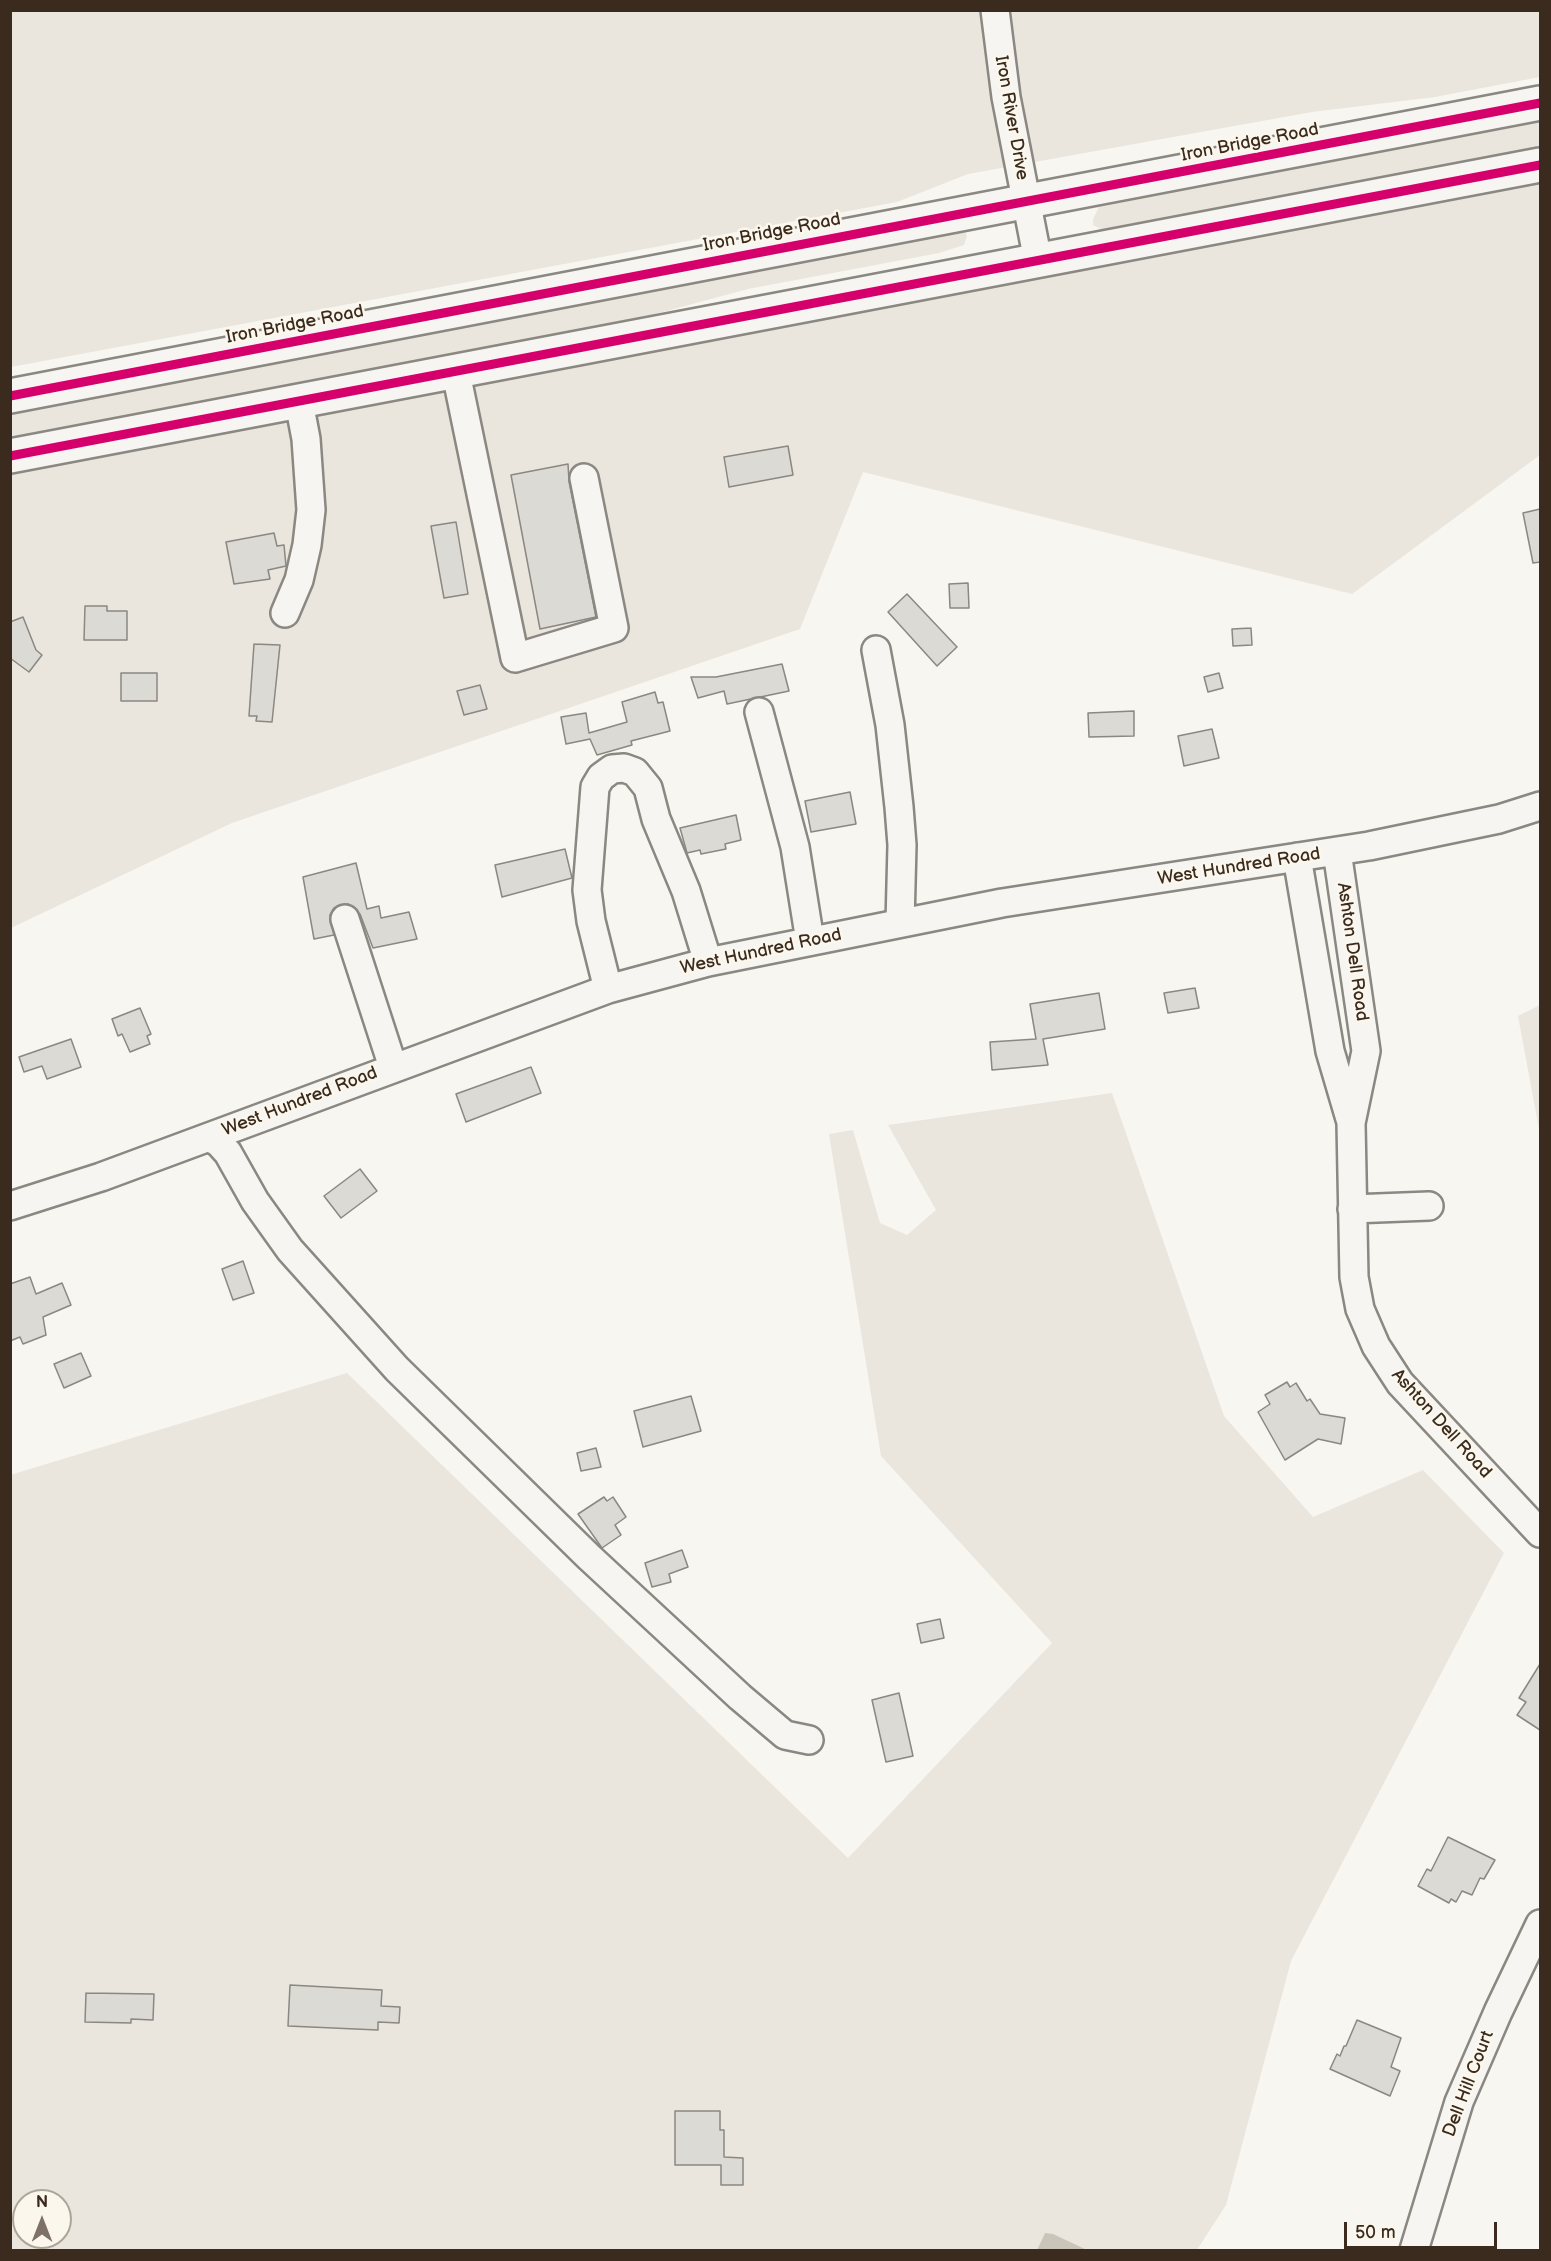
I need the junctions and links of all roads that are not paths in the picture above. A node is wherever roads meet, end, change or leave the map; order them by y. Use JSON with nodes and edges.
{"nodes":[{"id":1,"x":995,"y":10,"type":"edge"},
{"id":2,"x":1540,"y":103,"type":"edge"},
{"id":3,"x":1540,"y":165,"type":"edge"},
{"id":4,"x":1026,"y":203,"type":"junction"},
{"id":5,"x":1038,"y":261,"type":"junction"},
{"id":6,"x":456,"y":372,"type":"junction"},
{"id":7,"x":10,"y":396,"type":"edge"},
{"id":8,"x":299,"y":402,"type":"junction"},
{"id":9,"x":10,"y":456,"type":"edge"},
{"id":10,"x":584,"y":478,"type":"dead end"},
{"id":11,"x":285,"y":613,"type":"dead end"},
{"id":12,"x":876,"y":650,"type":"dead end"},
{"id":13,"x":759,"y":712,"type":"dead end"},
{"id":14,"x":1540,"y":806,"type":"edge"},
{"id":15,"x":1337,"y":851,"type":"junction"},
{"id":16,"x":1297,"y":858,"type":"junction"},
{"id":17,"x":345,"y":919,"type":"dead end"},
{"id":18,"x":900,"y":923,"type":"junction"},
{"id":19,"x":810,"y":941,"type":"junction"},
{"id":20,"x":708,"y":962,"type":"junction"},
{"id":21,"x":609,"y":989,"type":"junction"},
{"id":22,"x":393,"y":1067,"type":"junction"},
{"id":23,"x":1351,"y":1123,"type":"junction"},
{"id":24,"x":209,"y":1137,"type":"junction"},
{"id":25,"x":10,"y":1206,"type":"edge"},
{"id":26,"x":1429,"y":1206,"type":"dead end"},
{"id":27,"x":1352,"y":1209,"type":"junction"},
{"id":28,"x":1540,"y":1533,"type":"edge"},
{"id":29,"x":809,"y":1740,"type":"dead end"},
{"id":30,"x":1540,"y":1924,"type":"edge"},
{"id":31,"x":1413,"y":2250,"type":"edge"}],
"edges":[{"from":1,"to":4,"type":"street","name":"Iron River Drive"},
{"from":2,"to":4,"type":"main road","name":"Iron Bridge Road"},
{"from":3,"to":5,"type":"main road"},
{"from":4,"to":5,"type":"street","name":"Iron River Drive"},
{"from":4,"to":7,"type":"main road","name":"Iron Bridge Road"},
{"from":5,"to":6,"type":"main road"},
{"from":6,"to":8,"type":"main road"},
{"from":6,"to":10,"type":"street"},
{"from":8,"to":9,"type":"main road"},
{"from":8,"to":11,"type":"street"},
{"from":12,"to":18,"type":"street"},
{"from":13,"to":19,"type":"street"},
{"from":14,"to":15,"type":"street","name":"West Hundred Road"},
{"from":15,"to":16,"type":"street","name":"West Hundred Road"},
{"from":15,"to":23,"type":"street","name":"Ashton Dell Road"},
{"from":16,"to":18,"type":"street","name":"West Hundred Road"},
{"from":16,"to":23,"type":"street","name":"Ashton Dell Road"},
{"from":17,"to":22,"type":"street"},
{"from":18,"to":19,"type":"street","name":"West Hundred Road"},
{"from":19,"to":20,"type":"street","name":"West Hundred Road"},
{"from":20,"to":21,"type":"street","name":"West Hundred Road"},
{"from":20,"to":21,"type":"street"},
{"from":21,"to":22,"type":"street","name":"West Hundred Road"},
{"from":22,"to":24,"type":"street","name":"West Hundred Road"},
{"from":23,"to":27,"type":"street","name":"Ashton Dell Road"},
{"from":24,"to":25,"type":"street","name":"West Hundred Road"},
{"from":24,"to":29,"type":"street"},
{"from":26,"to":27,"type":"street"},
{"from":27,"to":28,"type":"street","name":"Ashton Dell Road"},
{"from":30,"to":31,"type":"street","name":"Dell Hill Court"}]}
